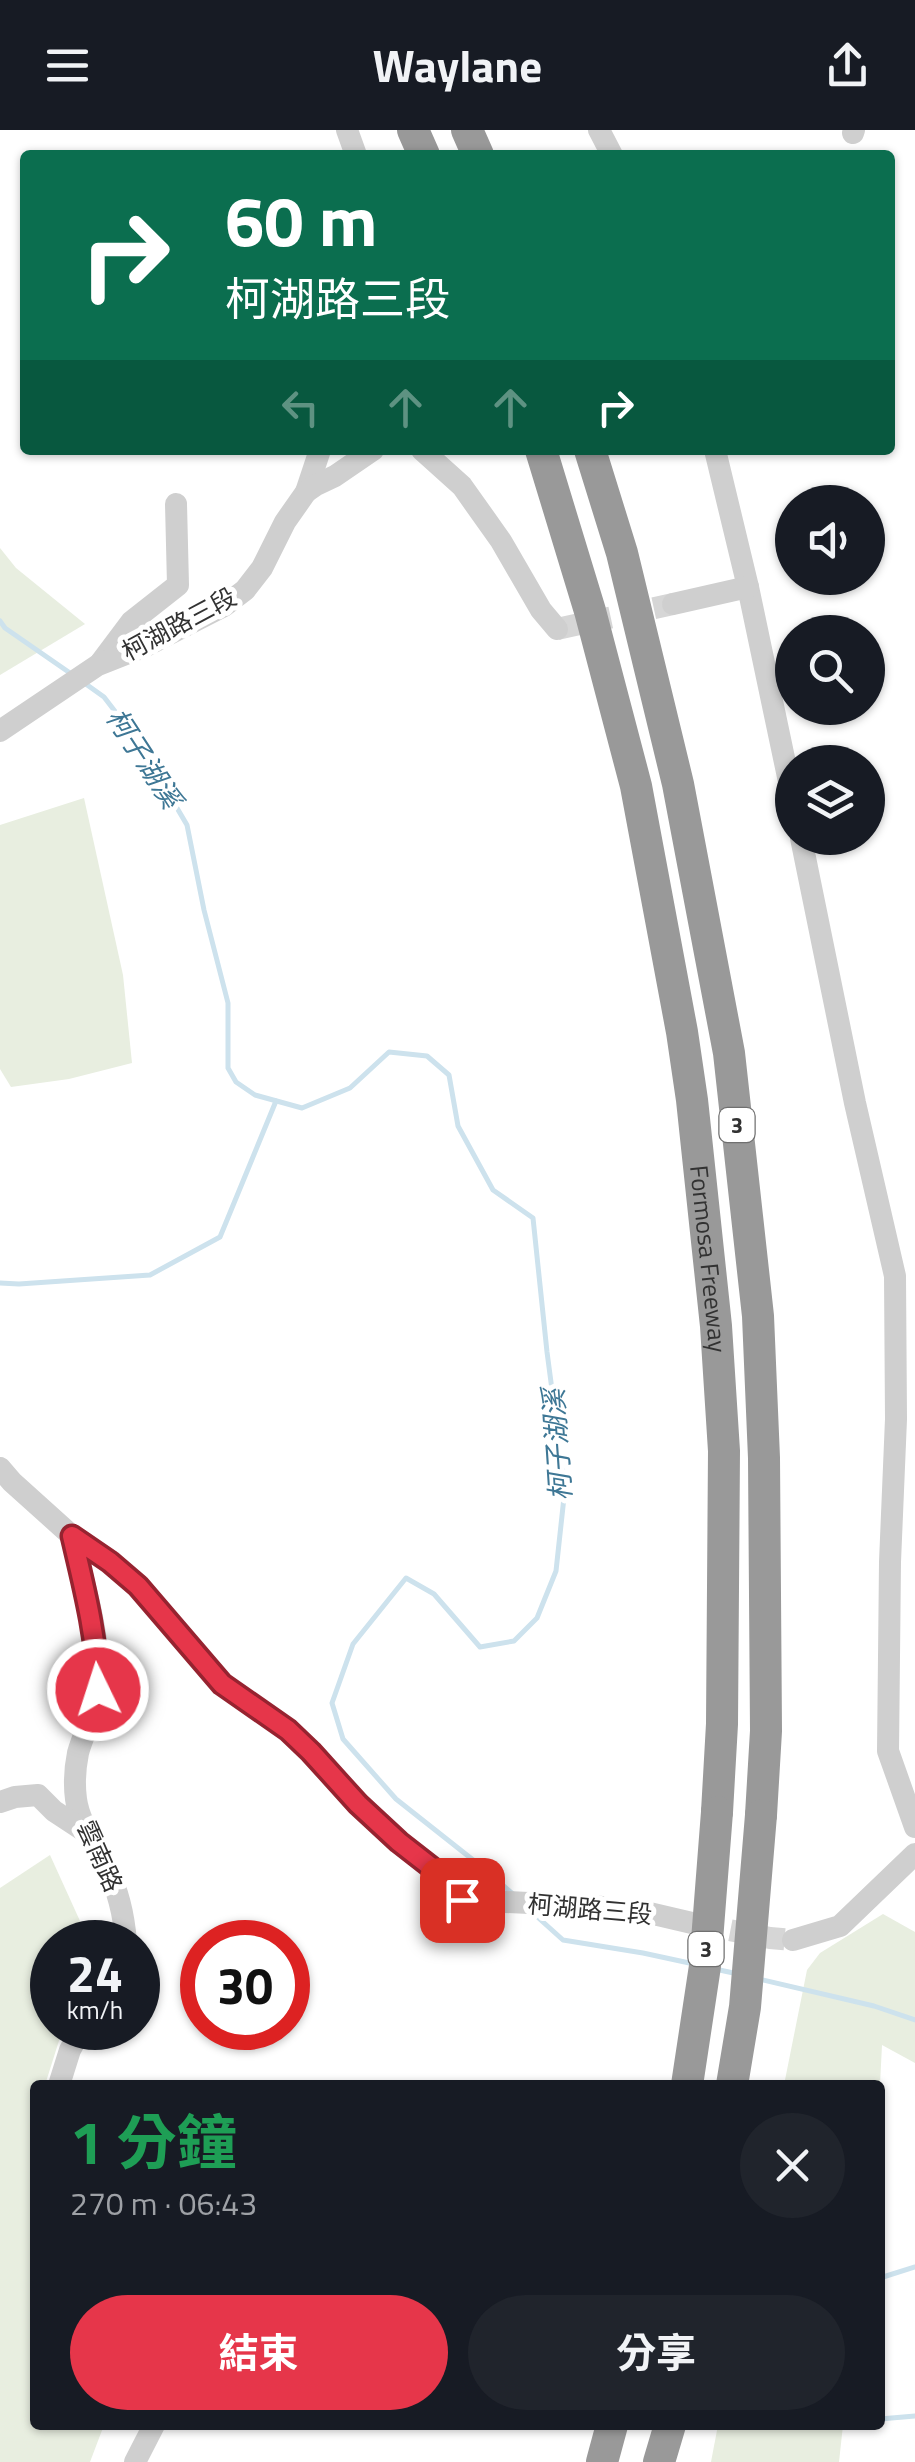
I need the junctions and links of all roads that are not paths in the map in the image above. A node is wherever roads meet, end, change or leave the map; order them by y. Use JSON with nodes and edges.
{"nodes":[{"id":1,"x":318,"y":455,"type":"edge"},
{"id":2,"x":366,"y":455,"type":"edge"},
{"id":3,"x":428,"y":455,"type":"edge"},
{"id":4,"x":543,"y":455,"type":"edge"},
{"id":5,"x":592,"y":455,"type":"edge"},
{"id":6,"x":716,"y":455,"type":"edge"},
{"id":7,"x":306,"y":492,"type":"junction"},
{"id":8,"x":176,"y":504,"type":"dead end"},
{"id":9,"x":748,"y":587,"type":"junction"},
{"id":10,"x":673,"y":604,"type":"tunnel mouth"},
{"id":11,"x":557,"y":628,"type":"dead end"},
{"id":12,"x":98,"y":665,"type":"junction"},
{"id":13,"x":0,"y":730,"type":"edge"},
{"id":14,"x":781,"y":745,"type":"edge"},
{"id":15,"x":804,"y":855,"type":"edge"},
{"id":16,"x":0,"y":1468,"type":"edge"},
{"id":17,"x":72,"y":1536,"type":"junction"},
{"id":18,"x":0,"y":1784,"type":"edge"},
{"id":19,"x":38,"y":1795,"type":"junction"},
{"id":20,"x":0,"y":1802,"type":"edge"},
{"id":21,"x":915,"y":1828,"type":"edge"},
{"id":22,"x":89,"y":1834,"type":"junction"},
{"id":23,"x":915,"y":1854,"type":"edge"},
{"id":24,"x":462,"y":1900,"type":"junction"},
{"id":25,"x":123,"y":1920,"type":"edge"},
{"id":26,"x":692,"y":1923,"type":"tunnel mouth"},
{"id":27,"x":492,"y":1927,"type":"dead end"},
{"id":28,"x":793,"y":1940,"type":"tunnel mouth"},
{"id":29,"x":70,"y":2050,"type":"edge"},
{"id":30,"x":61,"y":2080,"type":"edge"},
{"id":31,"x":689,"y":2080,"type":"edge"},
{"id":32,"x":733,"y":2080,"type":"edge"},
{"id":33,"x":152,"y":2430,"type":"edge"},
{"id":34,"x":611,"y":2430,"type":"edge"},
{"id":35,"x":669,"y":2430,"type":"edge"},
{"id":36,"x":136,"y":2462,"type":"edge"},
{"id":37,"x":602,"y":2462,"type":"edge"},
{"id":38,"x":659,"y":2462,"type":"edge"}],
"edges":[{"from":1,"to":7,"type":"street"},
{"from":2,"to":7,"type":"street","name":"柯湖路三段"},
{"from":3,"to":11,"type":"street"},
{"from":4,"to":31,"type":"highway","name":"Formosa Freeway","number":"3","bridge":true},
{"from":5,"to":32,"type":"highway","name":"Formosa Freeway","number":"3","bridge":true},
{"from":6,"to":9,"type":"street"},
{"from":7,"to":12,"type":"street","name":"柯湖路三段"},
{"from":8,"to":12,"type":"street"},
{"from":9,"to":10,"type":"street"},
{"from":9,"to":14,"type":"street"},
{"from":12,"to":13,"type":"street","name":"柯湖路三段"},
{"from":15,"to":21,"type":"street"},
{"from":16,"to":17,"type":"street"},
{"from":17,"to":22,"type":"street","name":"雲南路"},
{"from":17,"to":24,"type":"street"},
{"from":18,"to":19,"type":"street"},
{"from":19,"to":20,"type":"street"},
{"from":19,"to":22,"type":"street"},
{"from":22,"to":25,"type":"street","name":"雲南路"},
{"from":23,"to":28,"type":"street"},
{"from":24,"to":26,"type":"street","name":"柯湖路三段"},
{"from":24,"to":27,"type":"street"},
{"from":29,"to":30,"type":"street"},
{"from":33,"to":36,"type":"street"},
{"from":34,"to":37,"type":"highway"},
{"from":35,"to":38,"type":"highway"}]}
